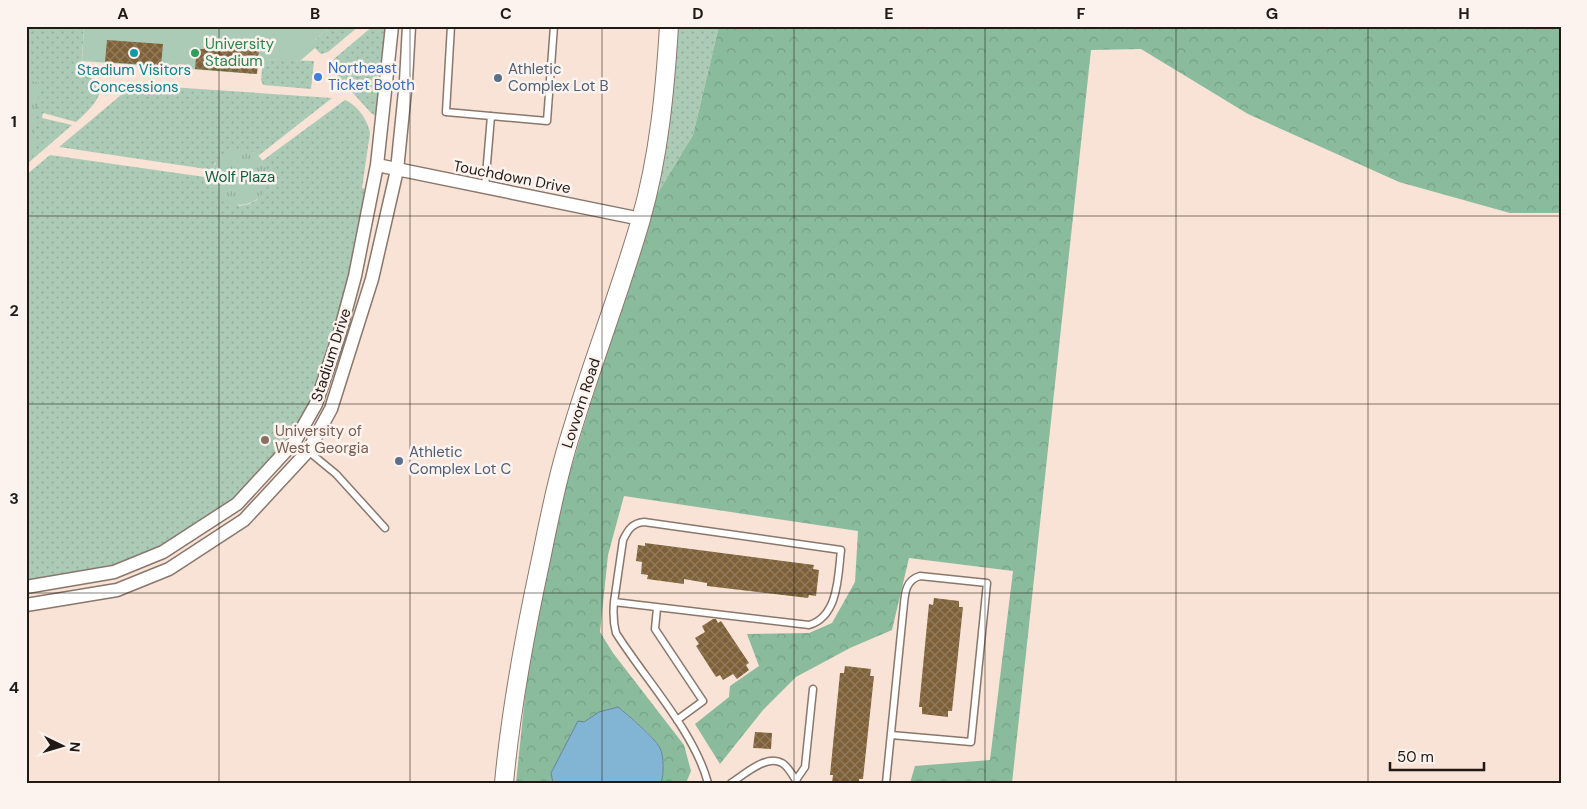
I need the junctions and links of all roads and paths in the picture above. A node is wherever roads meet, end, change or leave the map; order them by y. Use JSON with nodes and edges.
{"nodes":[{"id":1,"x":392,"y":26,"type":"edge"},
{"id":2,"x":409,"y":26,"type":"edge"},
{"id":3,"x":451,"y":26,"type":"edge"},
{"id":4,"x":554,"y":26,"type":"edge"},
{"id":5,"x":669,"y":26,"type":"edge"},
{"id":6,"x":491,"y":116,"type":"junction"},
{"id":7,"x":377,"y":165,"type":"junction"},
{"id":8,"x":396,"y":170,"type":"junction"},
{"id":9,"x":485,"y":187,"type":"junction"},
{"id":10,"x":641,"y":219,"type":"junction"},
{"id":11,"x":308,"y":451,"type":"junction"},
{"id":12,"x":385,"y":528,"type":"dead end"},
{"id":13,"x":26,"y":586,"type":"edge"},
{"id":14,"x":614,"y":602,"type":"junction"},
{"id":15,"x":26,"y":605,"type":"edge"},
{"id":16,"x":657,"y":608,"type":"junction"},
{"id":17,"x":813,"y":689,"type":"dead end"},
{"id":18,"x":677,"y":720,"type":"junction"},
{"id":19,"x":891,"y":735,"type":"junction"},
{"id":20,"x":797,"y":781,"type":"edge"},
{"id":21,"x":504,"y":783,"type":"edge"},
{"id":22,"x":708,"y":783,"type":"edge"},
{"id":23,"x":732,"y":783,"type":"edge"},
{"id":24,"x":886,"y":783,"type":"edge"}],
"edges":[{"from":1,"to":7,"type":"street","name":"Stadium Drive"},
{"from":2,"to":8,"type":"street","name":"Stadium Drive"},
{"from":3,"to":6,"type":"lane"},
{"from":4,"to":6,"type":"lane"},
{"from":5,"to":10,"type":"street","name":"Lovvorn Road"},
{"from":6,"to":9,"type":"lane"},
{"from":7,"to":8,"type":"street","name":"Touchdown Drive"},
{"from":7,"to":13,"type":"street","name":"Stadium Drive"},
{"from":8,"to":9,"type":"street","name":"Touchdown Drive"},
{"from":8,"to":11,"type":"street","name":"Stadium Drive"},
{"from":9,"to":10,"type":"street","name":"Touchdown Drive"},
{"from":10,"to":21,"type":"street","name":"Lovvorn Road"},
{"from":11,"to":12,"type":"lane"},
{"from":11,"to":15,"type":"street","name":"Stadium Drive"},
{"from":14,"to":16,"type":"lane"},
{"from":14,"to":16,"type":"lane"},
{"from":14,"to":18,"type":"lane"},
{"from":16,"to":18,"type":"lane"},
{"from":17,"to":20,"type":"lane"},
{"from":18,"to":22,"type":"lane"},
{"from":19,"to":19,"type":"lane"},
{"from":19,"to":24,"type":"lane"},
{"from":20,"to":23,"type":"lane"}]}
